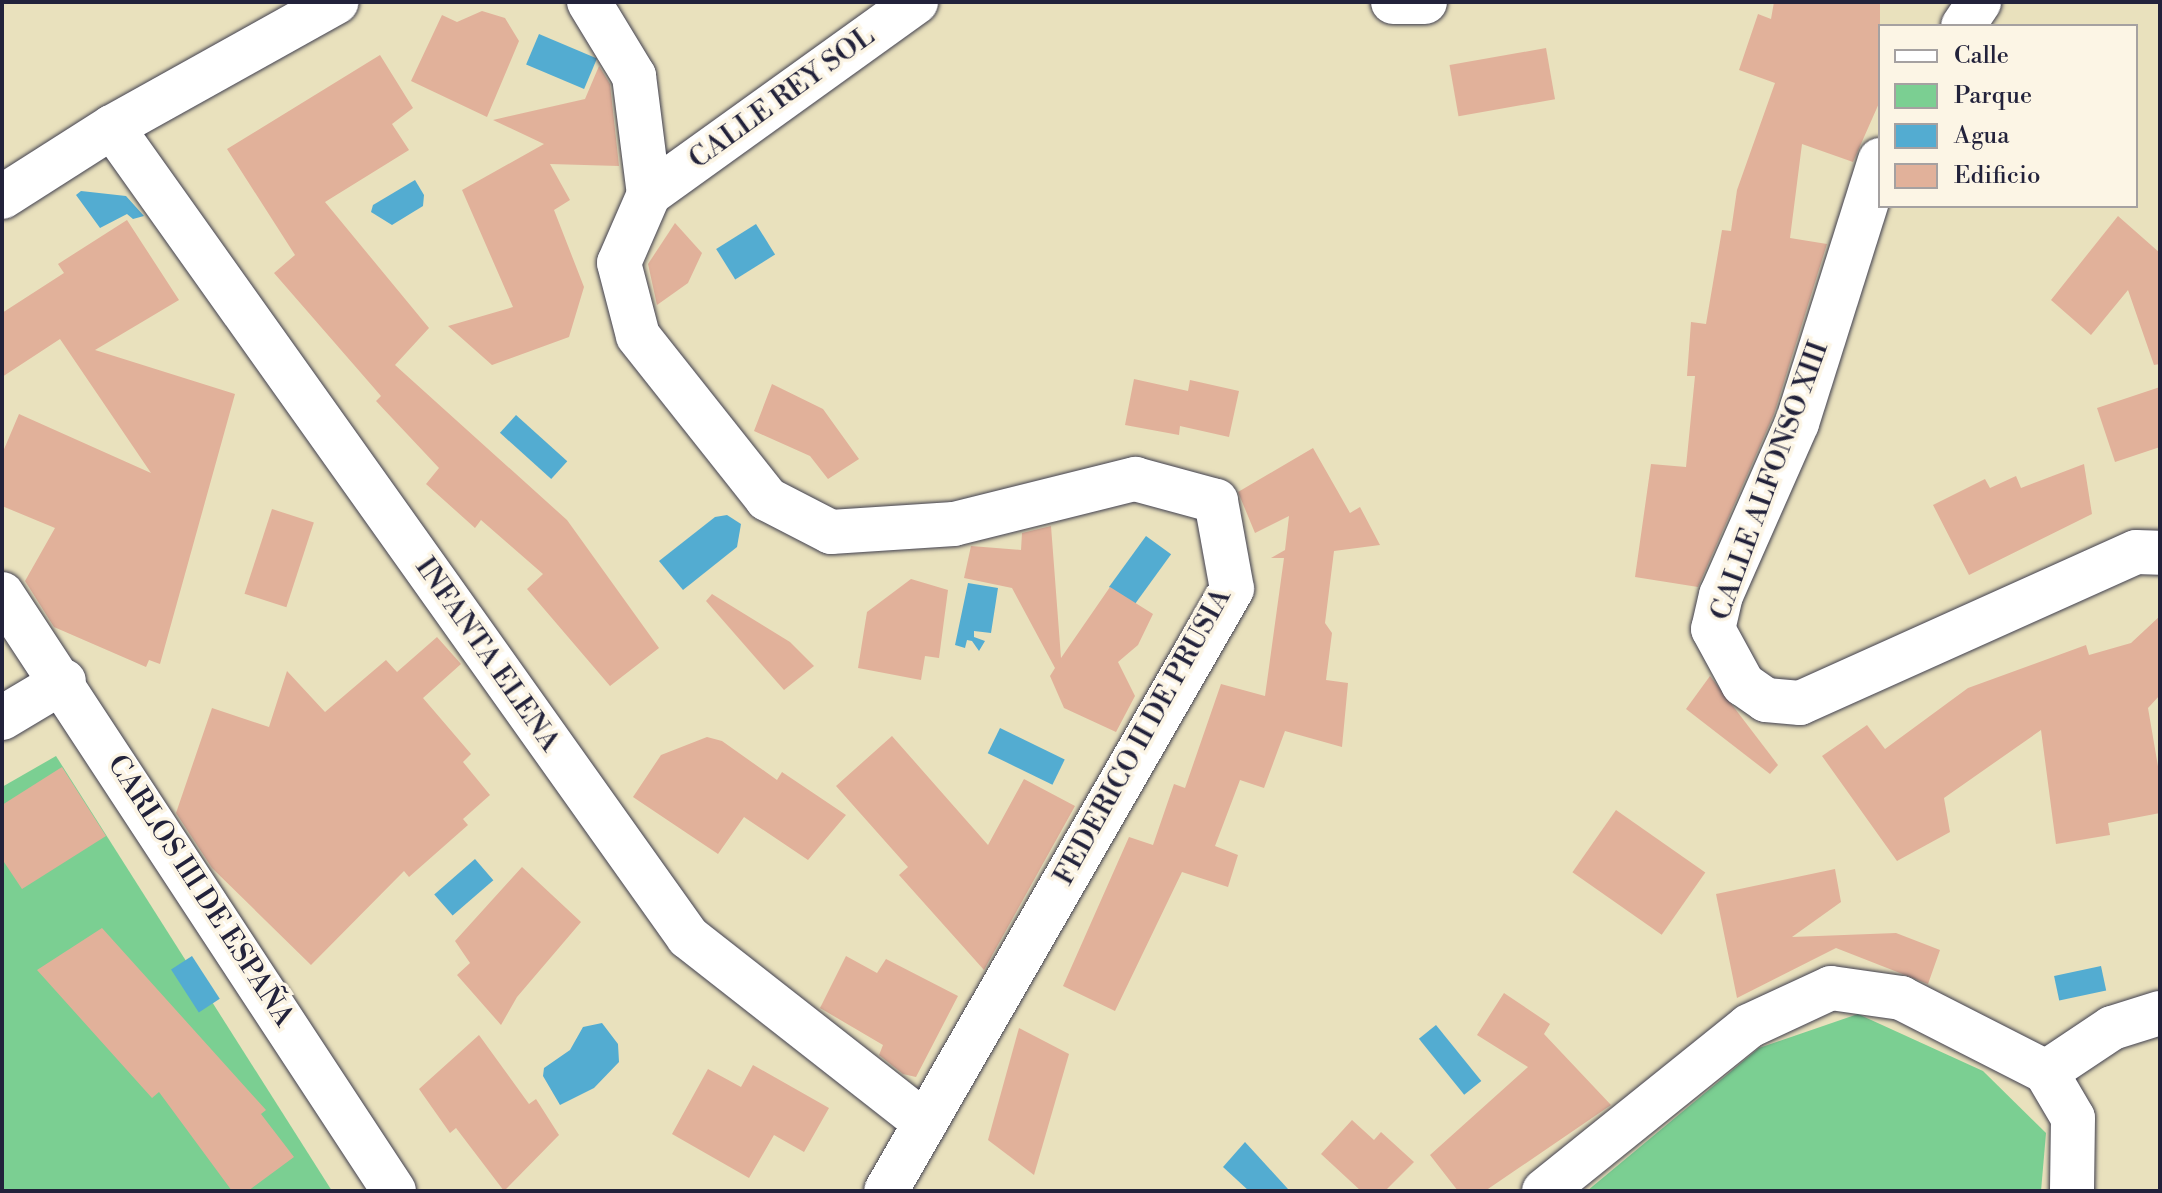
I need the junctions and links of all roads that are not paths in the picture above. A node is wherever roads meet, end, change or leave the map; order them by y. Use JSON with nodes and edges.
{"nodes":[{"id":1,"x":337,"y":2,"type":"edge"},
{"id":2,"x":589,"y":2,"type":"edge"},
{"id":3,"x":916,"y":2,"type":"edge"},
{"id":4,"x":1393,"y":2,"type":"edge"},
{"id":5,"x":1425,"y":2,"type":"edge"},
{"id":6,"x":1979,"y":2,"type":"edge"},
{"id":7,"x":1964,"y":24,"type":"edge"},
{"id":8,"x":112,"y":127,"type":"junction"},
{"id":9,"x":1878,"y":166,"type":"edge"},
{"id":10,"x":649,"y":194,"type":"junction"},
{"id":11,"x":2,"y":197,"type":"edge"},
{"id":12,"x":2160,"y":553,"type":"edge"},
{"id":13,"x":2,"y":594,"type":"edge"},
{"id":14,"x":64,"y":681,"type":"junction"},
{"id":15,"x":2,"y":718,"type":"edge"},
{"id":16,"x":2160,"y":1013,"type":"edge"},
{"id":17,"x":2046,"y":1072,"type":"junction"},
{"id":18,"x":925,"y":1123,"type":"junction"},
{"id":19,"x":394,"y":1191,"type":"edge"},
{"id":20,"x":886,"y":1191,"type":"edge"},
{"id":21,"x":1544,"y":1191,"type":"edge"},
{"id":22,"x":2072,"y":1191,"type":"edge"}],
"edges":[{"from":1,"to":8,"type":"street"},
{"from":2,"to":10,"type":"street"},
{"from":3,"to":10,"type":"street","name":"CALLE REY SOL"},
{"from":4,"to":5,"type":"street"},
{"from":6,"to":7,"type":"street"},
{"from":8,"to":11,"type":"street"},
{"from":8,"to":18,"type":"street","name":"INFANTA ELENA"},
{"from":9,"to":12,"type":"street","name":"CALLE ALFONSO XIII"},
{"from":10,"to":18,"type":"street","name":"FEDERICO II DE PRUSIA"},
{"from":13,"to":14,"type":"street","name":"CARLOS III DE ESPAÑA"},
{"from":14,"to":15,"type":"street"},
{"from":14,"to":19,"type":"street","name":"CARLOS III DE ESPAÑA"},
{"from":16,"to":17,"type":"street"},
{"from":17,"to":21,"type":"street"},
{"from":17,"to":22,"type":"street"},
{"from":18,"to":20,"type":"street","name":"FEDERICO II DE PRUSIA"}]}
